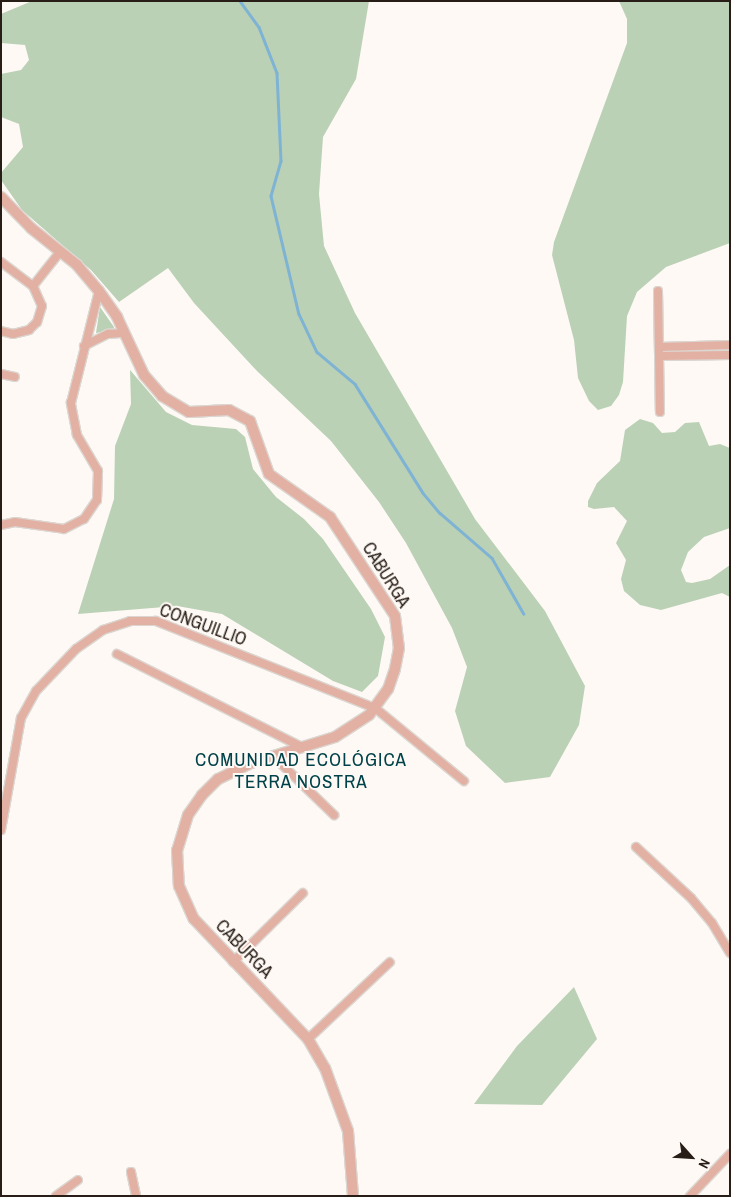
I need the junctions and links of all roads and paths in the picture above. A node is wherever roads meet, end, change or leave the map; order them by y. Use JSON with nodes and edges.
{"nodes":[{"id":1,"x":1,"y":197,"type":"edge"},
{"id":2,"x":60,"y":252,"type":"junction"},
{"id":3,"x":1,"y":262,"type":"edge"},
{"id":4,"x":33,"y":286,"type":"junction"},
{"id":5,"x":99,"y":291,"type":"junction"},
{"id":6,"x":658,"y":291,"type":"dead end"},
{"id":7,"x":1,"y":331,"type":"edge"},
{"id":8,"x":124,"y":334,"type":"junction"},
{"id":9,"x":730,"y":345,"type":"edge"},
{"id":10,"x":84,"y":346,"type":"junction"},
{"id":11,"x":659,"y":347,"type":"junction"},
{"id":12,"x":730,"y":355,"type":"edge"},
{"id":13,"x":660,"y":356,"type":"junction"},
{"id":14,"x":1,"y":374,"type":"edge"},
{"id":15,"x":15,"y":377,"type":"dead end"},
{"id":16,"x":660,"y":412,"type":"dead end"},
{"id":17,"x":1,"y":525,"type":"edge"},
{"id":18,"x":117,"y":654,"type":"dead end"},
{"id":19,"x":375,"y":708,"type":"junction"},
{"id":20,"x":302,"y":747,"type":"junction"},
{"id":21,"x":273,"y":756,"type":"junction"},
{"id":22,"x":464,"y":781,"type":"dead end"},
{"id":23,"x":334,"y":815,"type":"dead end"},
{"id":24,"x":1,"y":830,"type":"edge"},
{"id":25,"x":636,"y":847,"type":"dead end"},
{"id":26,"x":303,"y":892,"type":"dead end"},
{"id":27,"x":730,"y":953,"type":"edge"},
{"id":28,"x":233,"y":962,"type":"junction"},
{"id":29,"x":390,"y":962,"type":"dead end"},
{"id":30,"x":308,"y":1040,"type":"junction"},
{"id":31,"x":730,"y":1154,"type":"edge"},
{"id":32,"x":131,"y":1172,"type":"dead end"},
{"id":33,"x":78,"y":1180,"type":"dead end"},
{"id":34,"x":56,"y":1196,"type":"edge"},
{"id":35,"x":136,"y":1196,"type":"edge"},
{"id":36,"x":353,"y":1196,"type":"edge"},
{"id":37,"x":690,"y":1196,"type":"edge"}],
"edges":[{"from":1,"to":2,"type":"street"},
{"from":2,"to":4,"type":"street"},
{"from":2,"to":5,"type":"street"},
{"from":3,"to":4,"type":"street"},
{"from":4,"to":7,"type":"street"},
{"from":5,"to":8,"type":"street"},
{"from":5,"to":10,"type":"street"},
{"from":6,"to":11,"type":"street"},
{"from":8,"to":10,"type":"street"},
{"from":8,"to":19,"type":"street","name":"CABURGA"},
{"from":9,"to":11,"type":"street"},
{"from":10,"to":17,"type":"street"},
{"from":11,"to":13,"type":"street"},
{"from":12,"to":13,"type":"street"},
{"from":13,"to":16,"type":"street"},
{"from":14,"to":15,"type":"street"},
{"from":18,"to":20,"type":"street"},
{"from":19,"to":20,"type":"street","name":"CABURGA"},
{"from":19,"to":22,"type":"street","name":"CONGUILLIO"},
{"from":19,"to":24,"type":"street","name":"CONGUILLIO"},
{"from":20,"to":21,"type":"street","name":"CABURGA"},
{"from":21,"to":23,"type":"street"},
{"from":21,"to":28,"type":"street","name":"CABURGA"},
{"from":25,"to":27,"type":"street"},
{"from":26,"to":28,"type":"street"},
{"from":28,"to":30,"type":"street","name":"CABURGA"},
{"from":29,"to":30,"type":"street"},
{"from":30,"to":36,"type":"street","name":"CABURGA"},
{"from":31,"to":37,"type":"street"},
{"from":32,"to":35,"type":"street"},
{"from":33,"to":34,"type":"street"}]}
